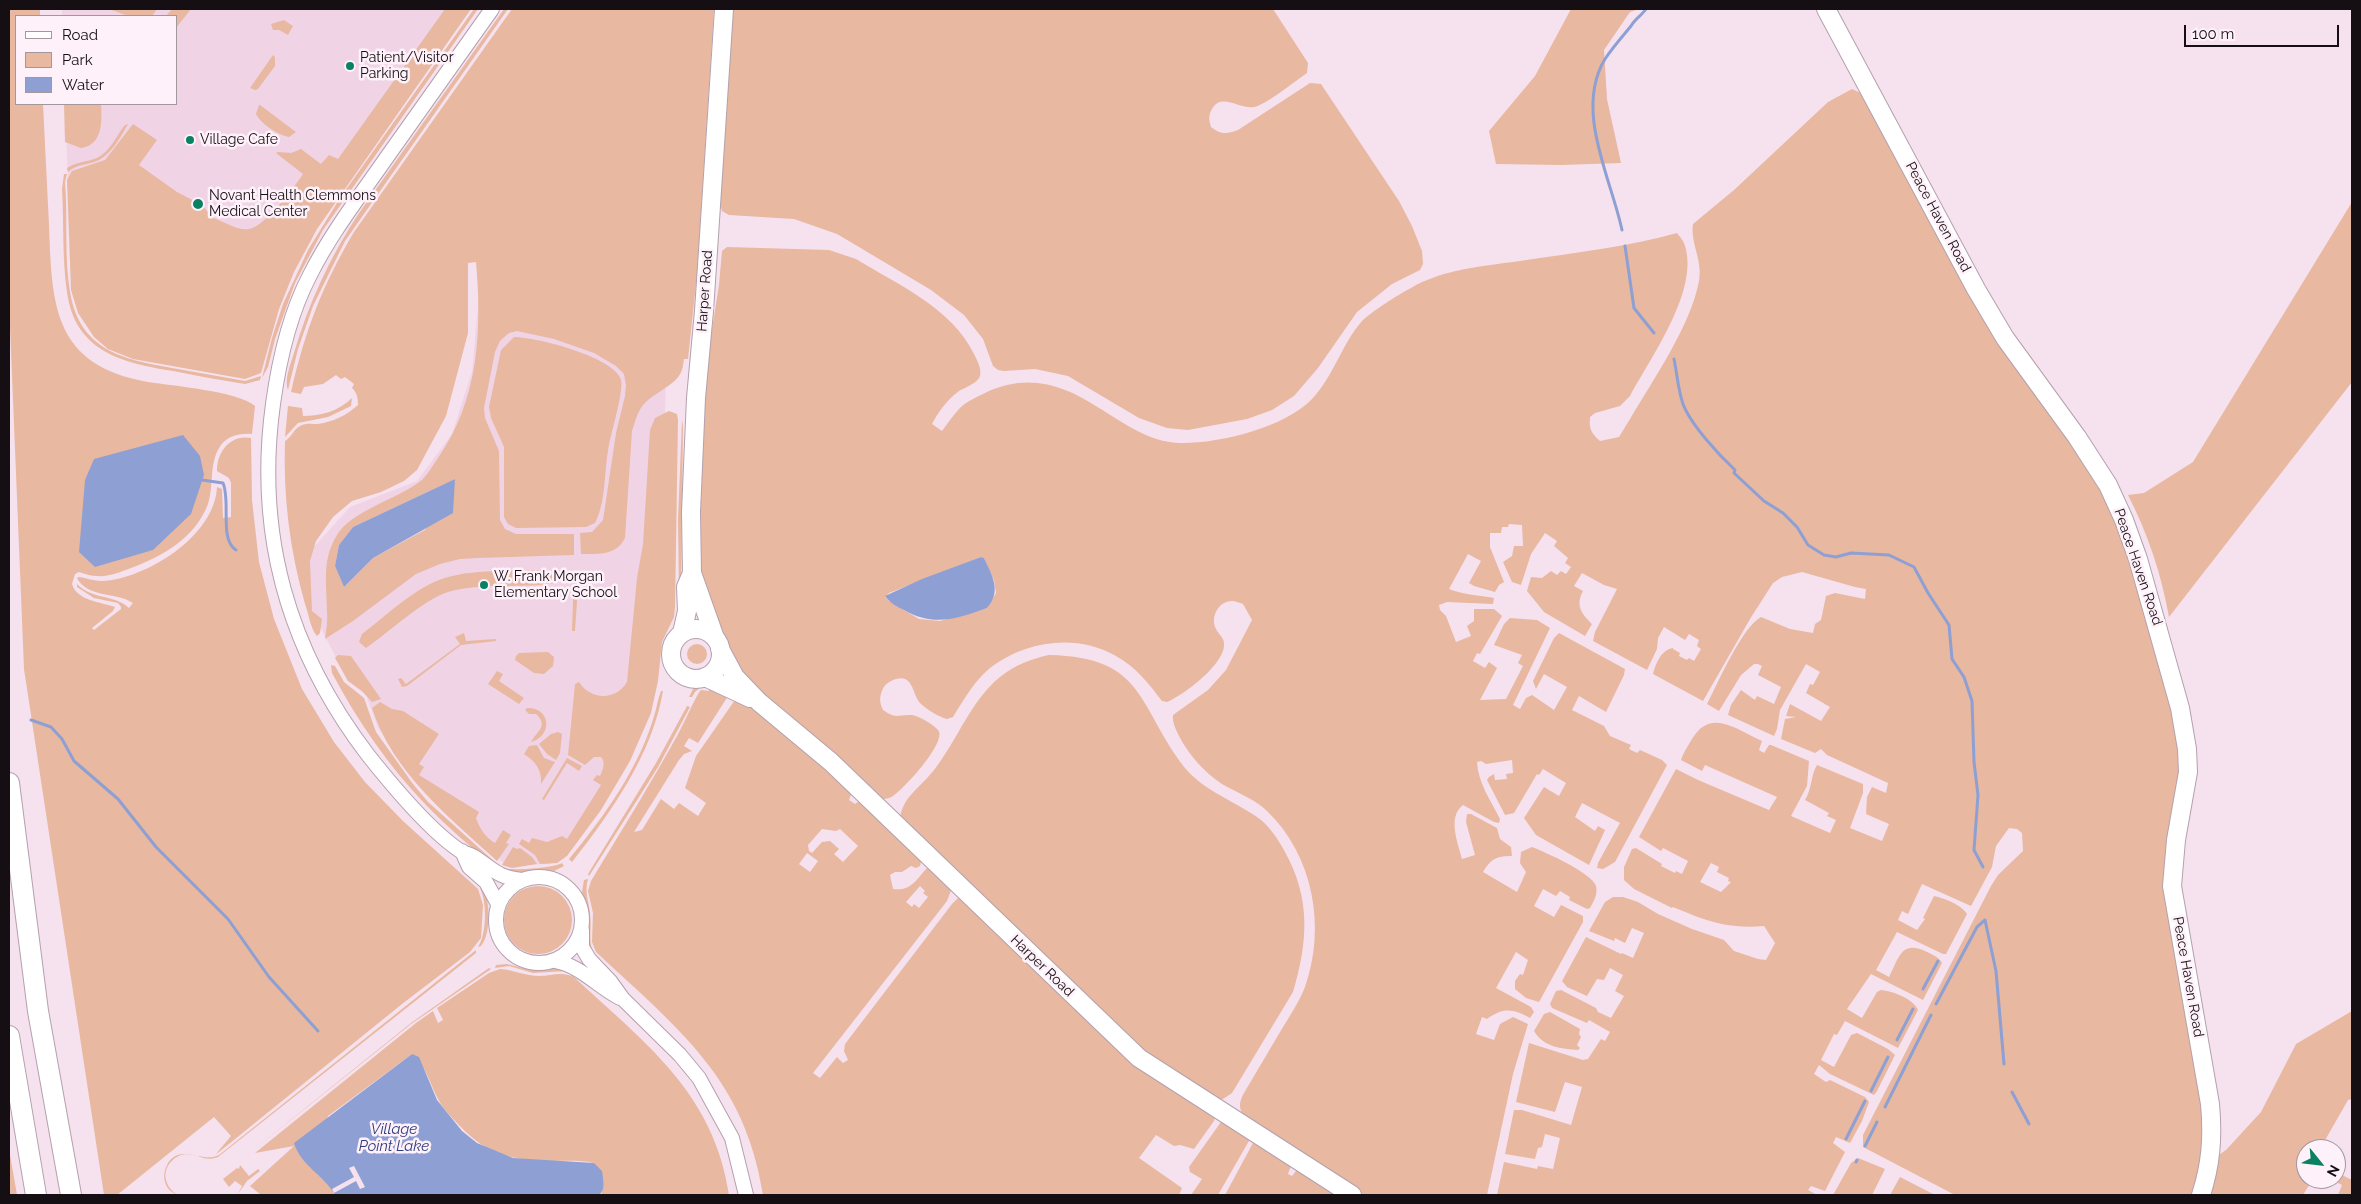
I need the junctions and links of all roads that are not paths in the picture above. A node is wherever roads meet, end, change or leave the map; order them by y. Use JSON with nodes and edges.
{"nodes":[{"id":1,"x":492,"y":9,"type":"edge"},
{"id":2,"x":724,"y":9,"type":"edge"},
{"id":3,"x":1826,"y":9,"type":"edge"},
{"id":4,"x":692,"y":573,"type":"junction"},
{"id":5,"x":682,"y":632,"type":"junction"},
{"id":6,"x":718,"y":644,"type":"junction"},
{"id":7,"x":705,"y":677,"type":"junction"},
{"id":8,"x":759,"y":702,"type":"junction"},
{"id":9,"x":9,"y":783,"type":"edge"},
{"id":10,"x":462,"y":851,"type":"junction"},
{"id":11,"x":522,"y":880,"type":"junction"},
{"id":12,"x":498,"y":904,"type":"junction"},
{"id":13,"x":582,"y":930,"type":"junction"},
{"id":14,"x":555,"y":961,"type":"junction"},
{"id":15,"x":623,"y":999,"type":"junction"},
{"id":16,"x":9,"y":1036,"type":"edge"},
{"id":17,"x":36,"y":1195,"type":"edge"},
{"id":18,"x":70,"y":1195,"type":"edge"},
{"id":19,"x":746,"y":1195,"type":"edge"},
{"id":20,"x":1352,"y":1195,"type":"edge"},
{"id":21,"x":2201,"y":1195,"type":"edge"}],
"edges":[{"from":1,"to":10,"type":"street"},
{"from":2,"to":4,"type":"main road","name":"Harper Road"},
{"from":3,"to":21,"type":"main road","name":"Peace Haven Road"},
{"from":4,"to":5,"type":"main road","name":"Harper Road"},
{"from":4,"to":6,"type":"main road","name":"Harper Road"},
{"from":5,"to":6,"type":"main road"},
{"from":5,"to":7,"type":"main road"},
{"from":6,"to":7,"type":"main road"},
{"from":6,"to":8,"type":"main road","name":"Harper Road"},
{"from":7,"to":8,"type":"main road","name":"Harper Road"},
{"from":8,"to":20,"type":"main road","name":"Harper Road"},
{"from":9,"to":18,"type":"highway"},
{"from":10,"to":11,"type":"street"},
{"from":10,"to":12,"type":"street"},
{"from":11,"to":12,"type":"street"},
{"from":11,"to":13,"type":"street"},
{"from":12,"to":14,"type":"street"},
{"from":13,"to":14,"type":"street"},
{"from":13,"to":15,"type":"street"},
{"from":14,"to":15,"type":"street"},
{"from":15,"to":19,"type":"street"},
{"from":16,"to":17,"type":"highway"}]}
